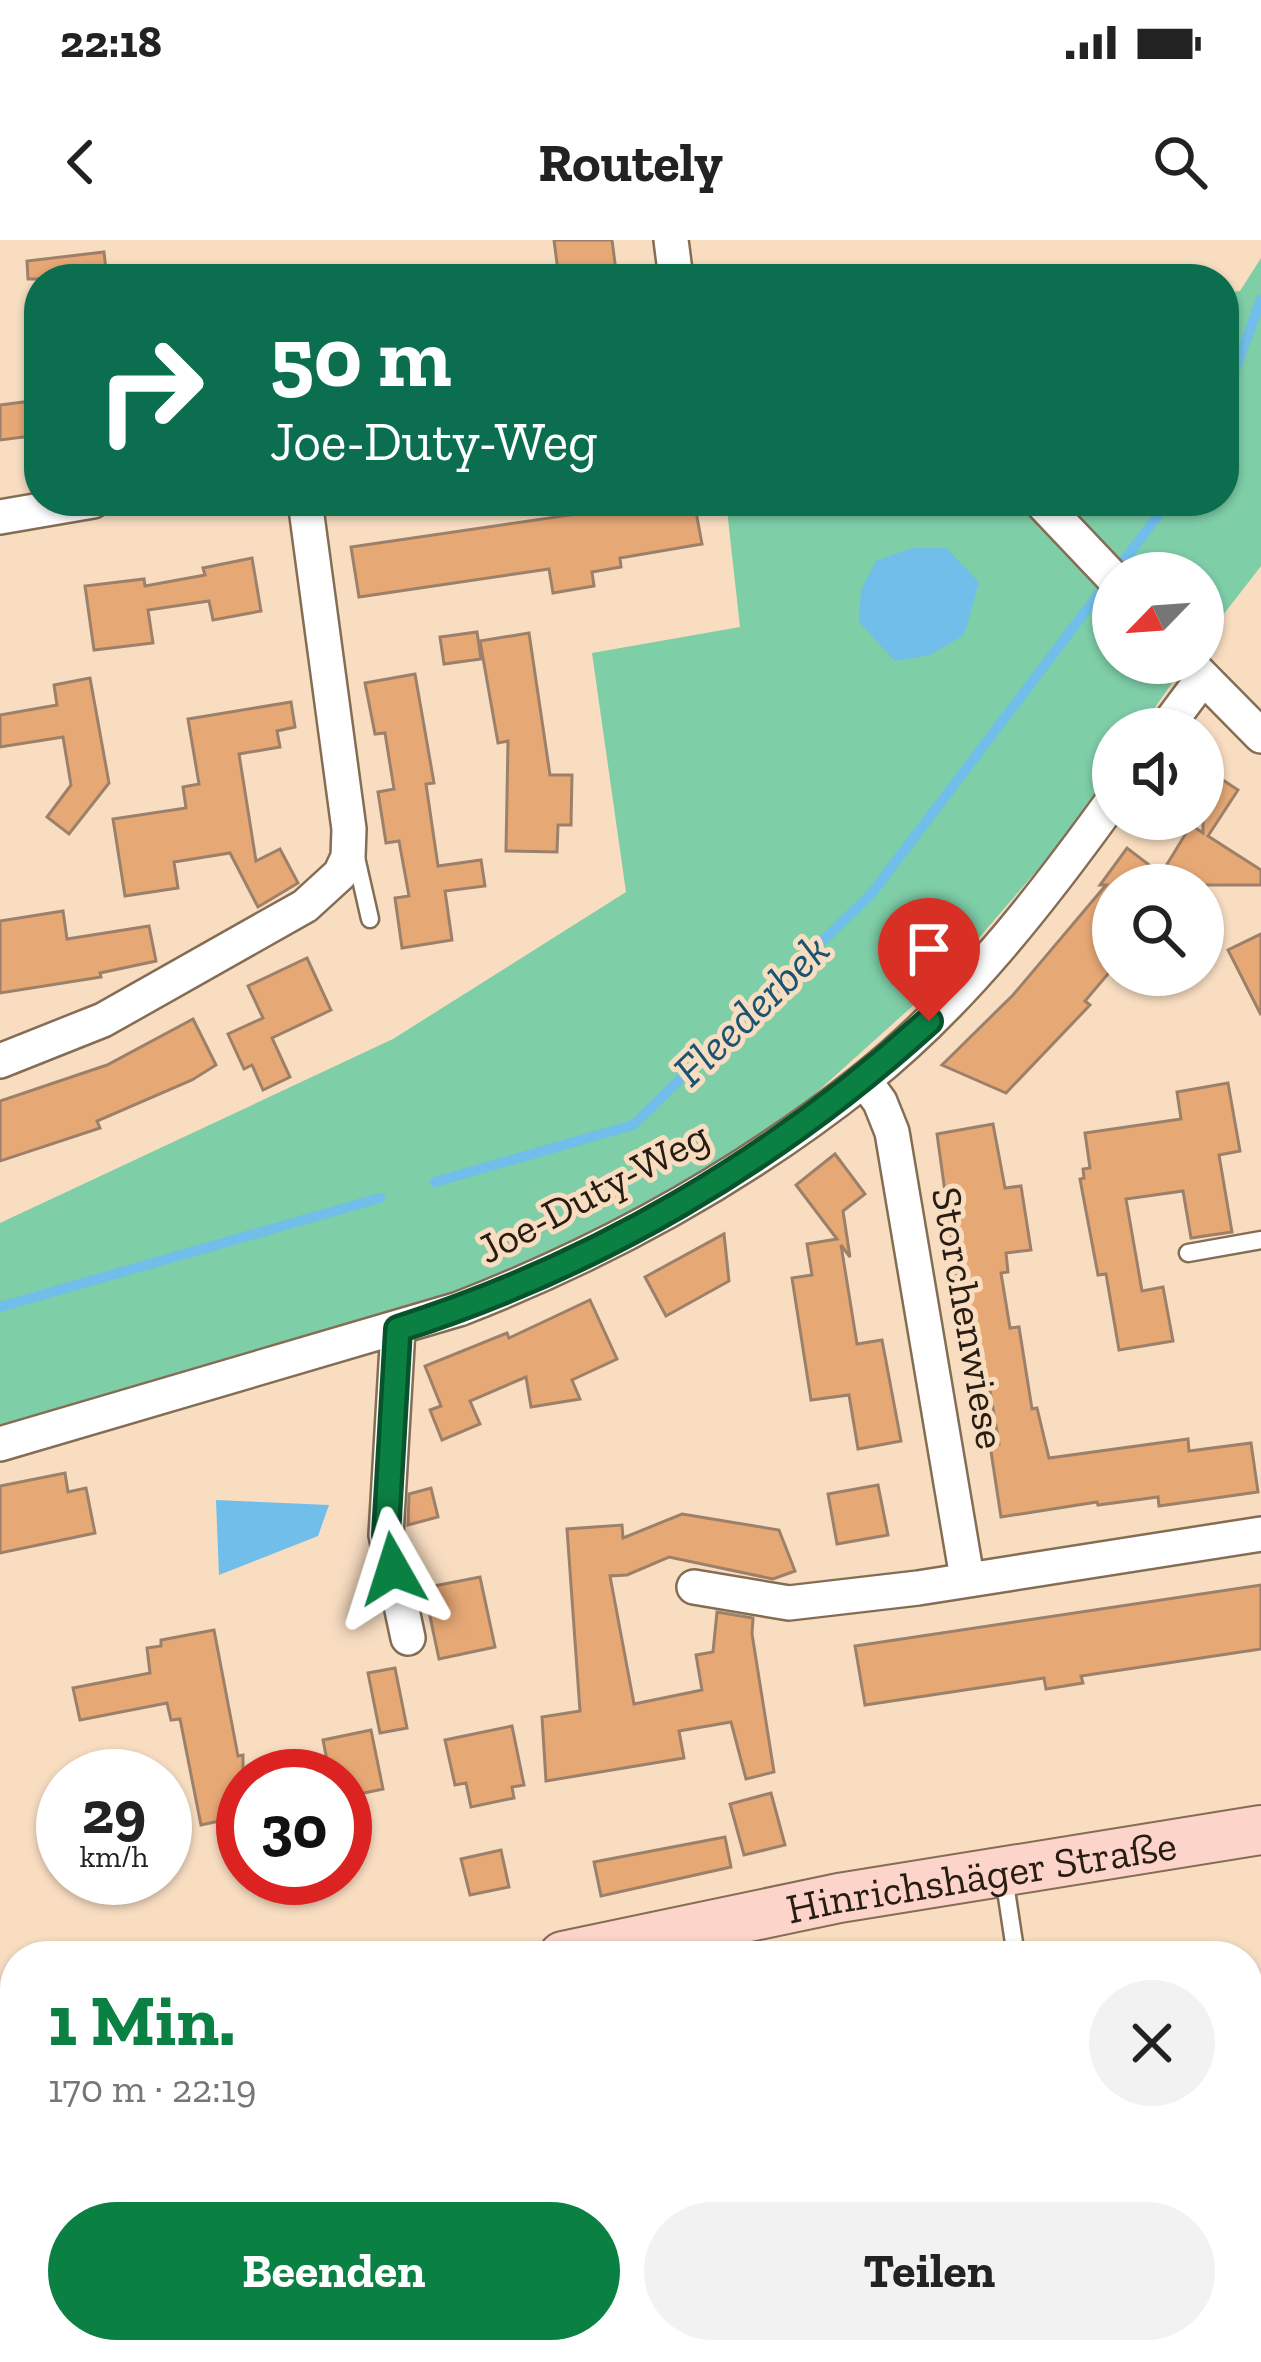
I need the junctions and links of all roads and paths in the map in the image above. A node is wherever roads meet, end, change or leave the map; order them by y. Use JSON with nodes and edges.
{"nodes":[{"id":1,"x":307,"y":516,"type":"edge"},
{"id":2,"x":1054,"y":516,"type":"edge"},
{"id":3,"x":1092,"y":556,"type":"edge"},
{"id":4,"x":1210,"y":684,"type":"edge"},
{"id":5,"x":1261,"y":736,"type":"edge"},
{"id":6,"x":349,"y":829,"type":"junction"},
{"id":7,"x":1092,"y":829,"type":"edge"},
{"id":8,"x":370,"y":919,"type":"dead end"},
{"id":9,"x":0,"y":1061,"type":"edge"},
{"id":10,"x":864,"y":1080,"type":"junction"},
{"id":11,"x":1261,"y":1240,"type":"edge"},
{"id":12,"x":1188,"y":1252,"type":"dead end"},
{"id":13,"x":398,"y":1329,"type":"junction"},
{"id":14,"x":0,"y":1444,"type":"edge"},
{"id":15,"x":1261,"y":1534,"type":"edge"},
{"id":16,"x":968,"y":1578,"type":"junction"},
{"id":17,"x":694,"y":1587,"type":"dead end"},
{"id":18,"x":408,"y":1638,"type":"dead end"},
{"id":19,"x":1261,"y":1831,"type":"edge"},
{"id":20,"x":1003,"y":1870,"type":"junction"},
{"id":21,"x":632,"y":1941,"type":"edge"},
{"id":22,"x":1014,"y":1941,"type":"edge"}],
"edges":[{"from":1,"to":6,"type":"street"},
{"from":2,"to":3,"type":"street"},
{"from":4,"to":5,"type":"street"},
{"from":6,"to":8,"type":"lane"},
{"from":6,"to":9,"type":"street"},
{"from":7,"to":10,"type":"street","name":"Joe-Duty-Weg"},
{"from":10,"to":13,"type":"street","name":"Joe-Duty-Weg"},
{"from":10,"to":16,"type":"street","name":"Storchenwiese"},
{"from":11,"to":12,"type":"lane"},
{"from":13,"to":14,"type":"street","name":"Joe-Duty-Weg"},
{"from":13,"to":18,"type":"street"},
{"from":15,"to":16,"type":"street"},
{"from":16,"to":17,"type":"street"},
{"from":19,"to":20,"type":"main road","name":"Hinrichshäger Straße"},
{"from":20,"to":21,"type":"main road","name":"Hinrichshäger Straße"},
{"from":20,"to":22,"type":"lane"}]}
